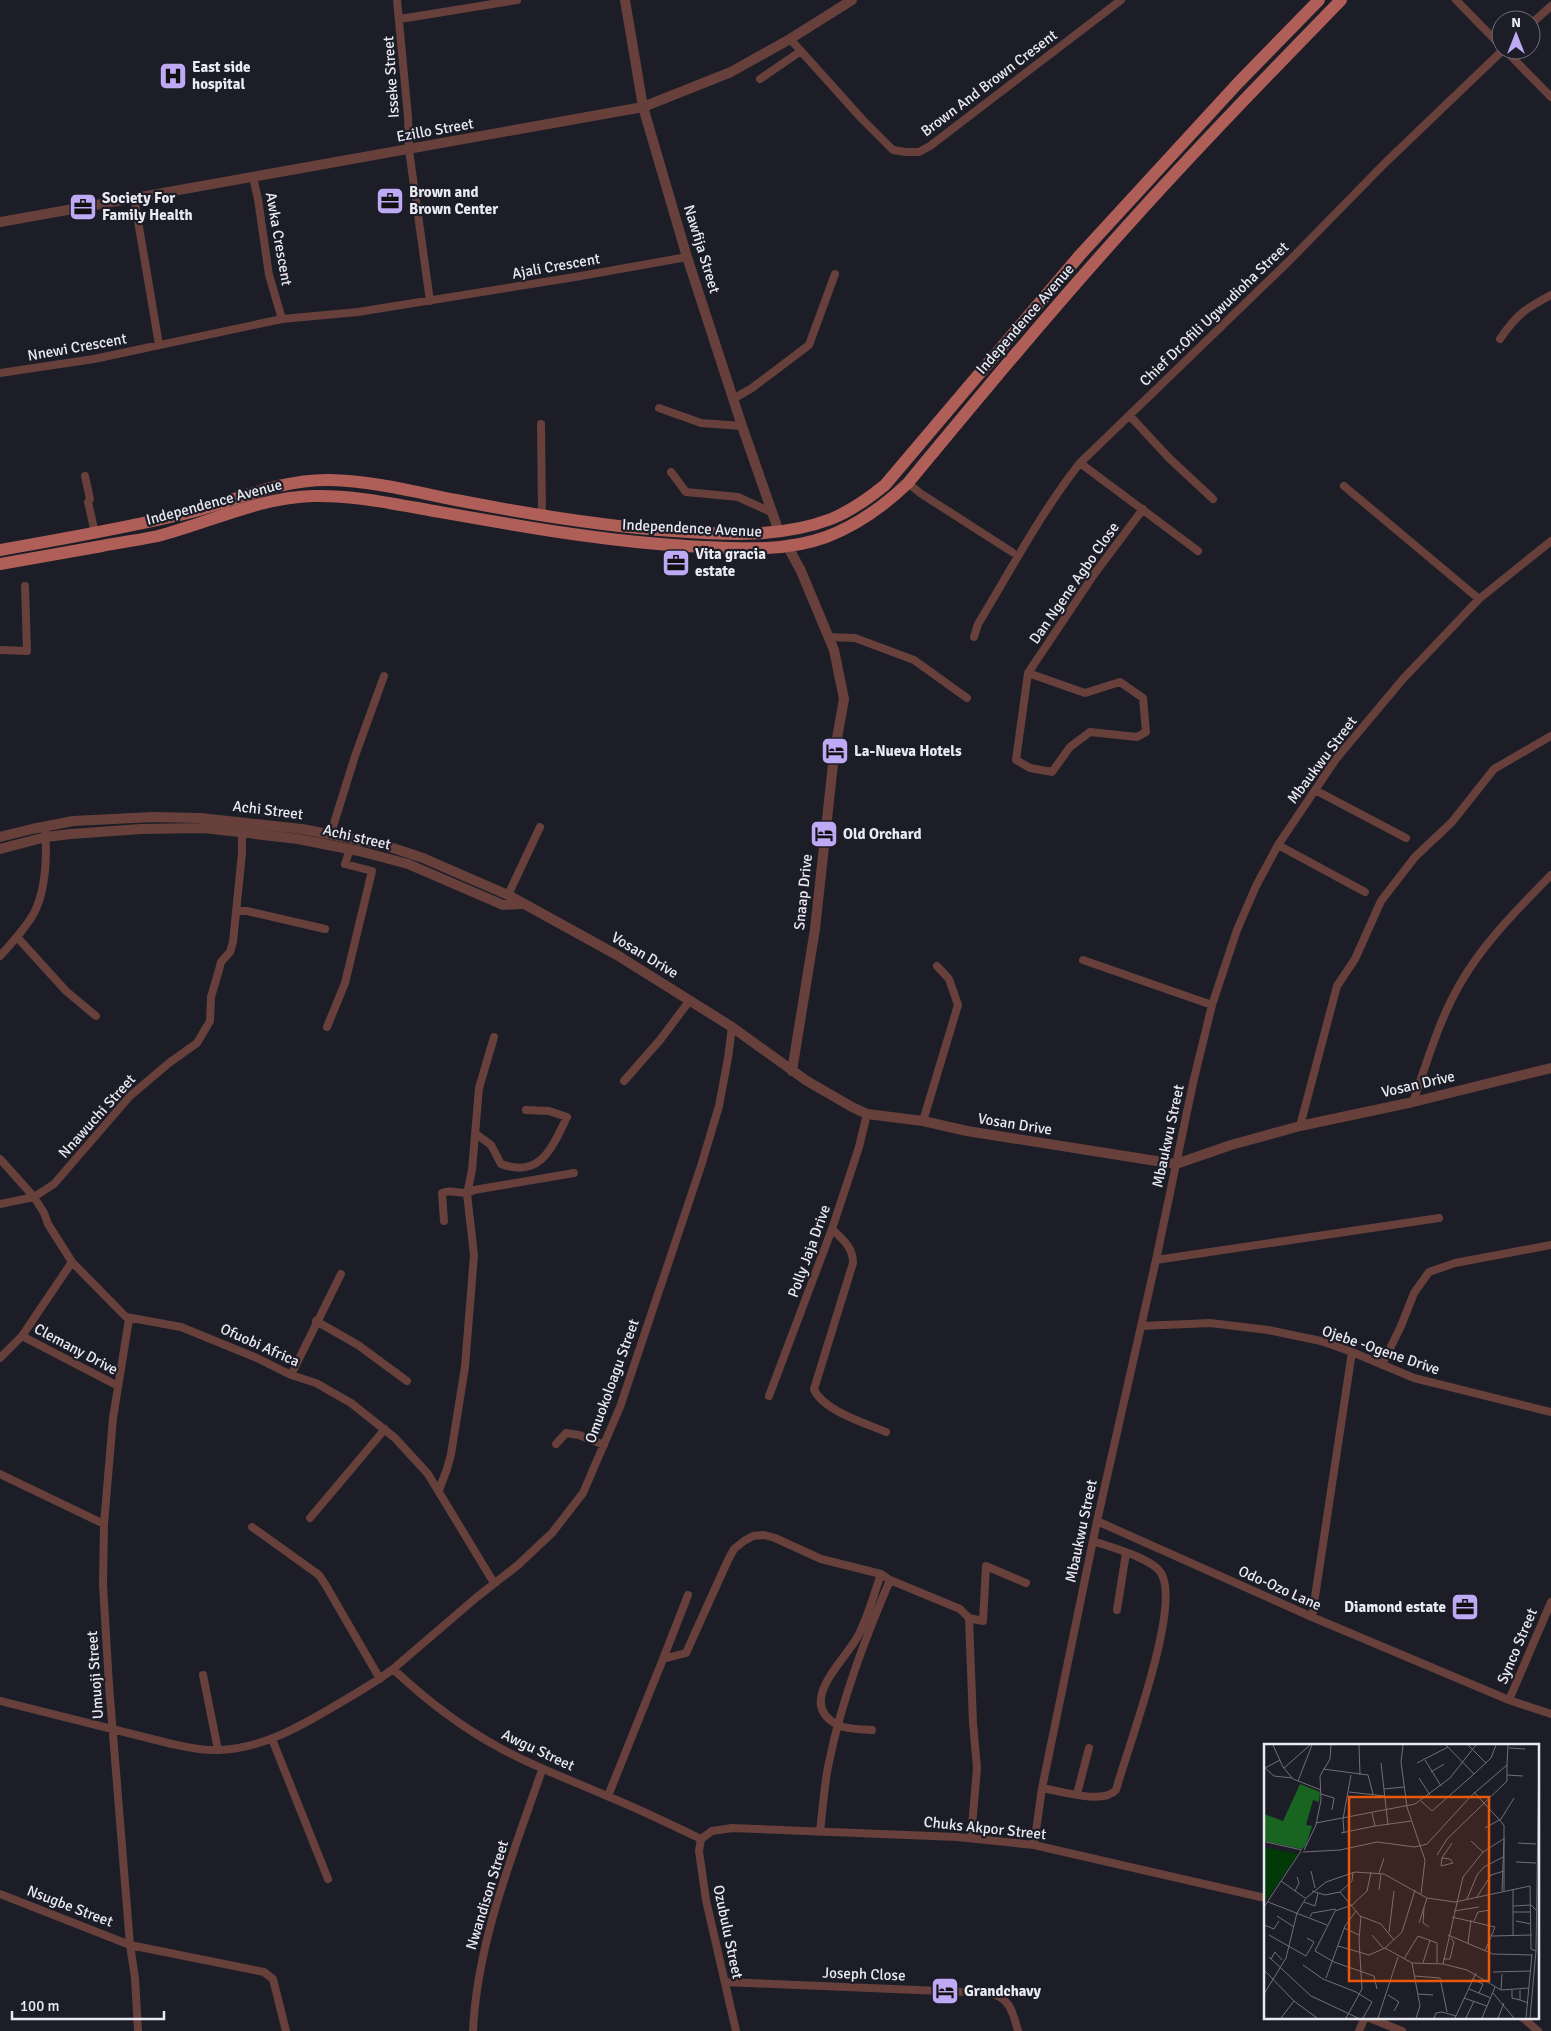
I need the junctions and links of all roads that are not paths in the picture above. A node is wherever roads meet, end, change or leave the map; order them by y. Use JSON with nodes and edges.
{"nodes":[{"id":1,"x":397,"y":0,"type":"edge"},
{"id":2,"x":517,"y":0,"type":"edge"},
{"id":3,"x":625,"y":0,"type":"edge"},
{"id":4,"x":852,"y":0,"type":"edge"},
{"id":5,"x":1121,"y":0,"type":"edge"},
{"id":6,"x":1319,"y":0,"type":"edge"},
{"id":7,"x":1341,"y":0,"type":"edge"},
{"id":8,"x":1456,"y":0,"type":"edge"},
{"id":9,"x":1551,"y":6,"type":"edge"},
{"id":10,"x":1541,"y":15,"type":"edge"},
{"id":11,"x":400,"y":19,"type":"junction"},
{"id":12,"x":1491,"y":36,"type":"edge"},
{"id":13,"x":790,"y":39,"type":"junction"},
{"id":14,"x":801,"y":52,"type":"junction"},
{"id":15,"x":1493,"y":60,"type":"edge"},
{"id":16,"x":1514,"y":60,"type":"edge"},
{"id":17,"x":760,"y":79,"type":"dead end"},
{"id":18,"x":1551,"y":97,"type":"edge"},
{"id":19,"x":643,"y":107,"type":"junction"},
{"id":20,"x":409,"y":150,"type":"junction"},
{"id":21,"x":253,"y":177,"type":"junction"},
{"id":22,"x":134,"y":197,"type":"junction"},
{"id":23,"x":0,"y":222,"type":"edge"},
{"id":24,"x":687,"y":257,"type":"junction"},
{"id":25,"x":835,"y":274,"type":"dead end"},
{"id":26,"x":1551,"y":295,"type":"edge"},
{"id":27,"x":430,"y":301,"type":"junction"},
{"id":28,"x":282,"y":319,"type":"junction"},
{"id":29,"x":1500,"y":339,"type":"dead end"},
{"id":30,"x":159,"y":346,"type":"junction"},
{"id":31,"x":0,"y":374,"type":"edge"},
{"id":32,"x":734,"y":399,"type":"junction"},
{"id":33,"x":659,"y":408,"type":"dead end"},
{"id":34,"x":1130,"y":416,"type":"junction"},
{"id":35,"x":541,"y":424,"type":"dead end"},
{"id":36,"x":742,"y":426,"type":"junction"},
{"id":37,"x":1080,"y":463,"type":"junction"},
{"id":38,"x":671,"y":472,"type":"dead end"},
{"id":39,"x":85,"y":476,"type":"dead end"},
{"id":40,"x":908,"y":483,"type":"junction"},
{"id":41,"x":1344,"y":486,"type":"dead end"},
{"id":42,"x":1213,"y":499,"type":"dead end"},
{"id":43,"x":1142,"y":509,"type":"junction"},
{"id":44,"x":771,"y":512,"type":"junction"},
{"id":45,"x":542,"y":516,"type":"junction"},
{"id":46,"x":779,"y":532,"type":"junction"},
{"id":47,"x":95,"y":533,"type":"junction"},
{"id":48,"x":1551,"y":541,"type":"edge"},
{"id":49,"x":788,"y":546,"type":"junction"},
{"id":50,"x":0,"y":550,"type":"edge"},
{"id":51,"x":1198,"y":551,"type":"dead end"},
{"id":52,"x":1012,"y":552,"type":"dead end"},
{"id":53,"x":0,"y":564,"type":"edge"},
{"id":54,"x":25,"y":586,"type":"dead end"},
{"id":55,"x":1479,"y":599,"type":"junction"},
{"id":56,"x":828,"y":637,"type":"junction"},
{"id":57,"x":974,"y":637,"type":"dead end"},
{"id":58,"x":0,"y":650,"type":"edge"},
{"id":59,"x":1028,"y":674,"type":"junction"},
{"id":60,"x":384,"y":676,"type":"dead end"},
{"id":61,"x":966,"y":698,"type":"dead end"},
{"id":62,"x":1551,"y":736,"type":"edge"},
{"id":63,"x":1315,"y":790,"type":"junction"},
{"id":64,"x":243,"y":822,"type":"junction"},
{"id":65,"x":45,"y":826,"type":"junction"},
{"id":66,"x":540,"y":827,"type":"dead end"},
{"id":67,"x":242,"y":833,"type":"junction"},
{"id":68,"x":332,"y":834,"type":"junction"},
{"id":69,"x":0,"y":837,"type":"edge"},
{"id":70,"x":46,"y":838,"type":"junction"},
{"id":71,"x":1406,"y":838,"type":"dead end"},
{"id":72,"x":1278,"y":845,"type":"junction"},
{"id":73,"x":0,"y":849,"type":"edge"},
{"id":74,"x":350,"y":849,"type":"junction"},
{"id":75,"x":1551,"y":875,"type":"edge"},
{"id":76,"x":1365,"y":892,"type":"dead end"},
{"id":77,"x":508,"y":895,"type":"junction"},
{"id":78,"x":521,"y":904,"type":"junction"},
{"id":79,"x":236,"y":911,"type":"junction"},
{"id":80,"x":325,"y":929,"type":"dead end"},
{"id":81,"x":17,"y":937,"type":"junction"},
{"id":82,"x":0,"y":956,"type":"edge"},
{"id":83,"x":1083,"y":960,"type":"dead end"},
{"id":84,"x":937,"y":966,"type":"dead end"},
{"id":85,"x":690,"y":1000,"type":"junction"},
{"id":86,"x":1212,"y":1005,"type":"junction"},
{"id":87,"x":96,"y":1016,"type":"dead end"},
{"id":88,"x":328,"y":1027,"type":"dead end"},
{"id":89,"x":732,"y":1027,"type":"junction"},
{"id":90,"x":494,"y":1037,"type":"dead end"},
{"id":91,"x":1551,"y":1068,"type":"edge"},
{"id":92,"x":792,"y":1071,"type":"junction"},
{"id":93,"x":624,"y":1081,"type":"dead end"},
{"id":94,"x":1413,"y":1102,"type":"junction"},
{"id":95,"x":526,"y":1110,"type":"dead end"},
{"id":96,"x":867,"y":1114,"type":"junction"},
{"id":97,"x":923,"y":1121,"type":"junction"},
{"id":98,"x":1300,"y":1126,"type":"junction"},
{"id":99,"x":476,"y":1134,"type":"junction"},
{"id":100,"x":0,"y":1159,"type":"edge"},
{"id":101,"x":1176,"y":1164,"type":"junction"},
{"id":102,"x":574,"y":1173,"type":"dead end"},
{"id":103,"x":467,"y":1194,"type":"junction"},
{"id":104,"x":34,"y":1197,"type":"junction"},
{"id":105,"x":0,"y":1204,"type":"edge"},
{"id":106,"x":1439,"y":1218,"type":"dead end"},
{"id":107,"x":444,"y":1221,"type":"dead end"},
{"id":108,"x":832,"y":1229,"type":"junction"},
{"id":109,"x":1551,"y":1245,"type":"edge"},
{"id":110,"x":1156,"y":1260,"type":"junction"},
{"id":111,"x":72,"y":1262,"type":"junction"},
{"id":112,"x":341,"y":1274,"type":"dead end"},
{"id":113,"x":129,"y":1319,"type":"junction"},
{"id":114,"x":316,"y":1321,"type":"junction"},
{"id":115,"x":1141,"y":1326,"type":"junction"},
{"id":116,"x":22,"y":1336,"type":"junction"},
{"id":117,"x":1352,"y":1352,"type":"junction"},
{"id":118,"x":0,"y":1358,"type":"edge"},
{"id":119,"x":1382,"y":1365,"type":"junction"},
{"id":120,"x":290,"y":1374,"type":"junction"},
{"id":121,"x":407,"y":1381,"type":"dead end"},
{"id":122,"x":118,"y":1386,"type":"junction"},
{"id":123,"x":769,"y":1396,"type":"dead end"},
{"id":124,"x":1551,"y":1412,"type":"edge"},
{"id":125,"x":385,"y":1429,"type":"junction"},
{"id":126,"x":886,"y":1432,"type":"dead end"},
{"id":127,"x":556,"y":1444,"type":"dead end"},
{"id":128,"x":604,"y":1445,"type":"junction"},
{"id":129,"x":0,"y":1474,"type":"edge"},
{"id":130,"x":438,"y":1490,"type":"junction"},
{"id":131,"x":310,"y":1518,"type":"dead end"},
{"id":132,"x":1096,"y":1521,"type":"junction"},
{"id":133,"x":104,"y":1524,"type":"junction"},
{"id":134,"x":252,"y":1527,"type":"dead end"},
{"id":135,"x":1093,"y":1541,"type":"junction"},
{"id":136,"x":1126,"y":1553,"type":"junction"},
{"id":137,"x":881,"y":1574,"type":"junction"},
{"id":138,"x":890,"y":1580,"type":"junction"},
{"id":139,"x":494,"y":1583,"type":"junction"},
{"id":140,"x":1026,"y":1583,"type":"dead end"},
{"id":141,"x":688,"y":1595,"type":"dead end"},
{"id":142,"x":1551,"y":1602,"type":"edge"},
{"id":143,"x":1117,"y":1610,"type":"dead end"},
{"id":144,"x":1312,"y":1617,"type":"junction"},
{"id":145,"x":969,"y":1618,"type":"junction"},
{"id":146,"x":663,"y":1659,"type":"junction"},
{"id":147,"x":393,"y":1669,"type":"junction"},
{"id":148,"x":203,"y":1675,"type":"dead end"},
{"id":149,"x":380,"y":1679,"type":"junction"},
{"id":150,"x":1509,"y":1700,"type":"junction"},
{"id":151,"x":0,"y":1702,"type":"edge"},
{"id":152,"x":1551,"y":1714,"type":"edge"},
{"id":153,"x":838,"y":1725,"type":"junction"},
{"id":154,"x":112,"y":1729,"type":"junction"},
{"id":155,"x":872,"y":1730,"type":"dead end"},
{"id":156,"x":272,"y":1739,"type":"junction"},
{"id":157,"x":1089,"y":1748,"type":"dead end"},
{"id":158,"x":218,"y":1750,"type":"junction"},
{"id":159,"x":542,"y":1770,"type":"junction"},
{"id":160,"x":1042,"y":1788,"type":"junction"},
{"id":161,"x":1077,"y":1794,"type":"junction"},
{"id":162,"x":608,"y":1796,"type":"junction"},
{"id":163,"x":820,"y":1831,"type":"junction"},
{"id":164,"x":971,"y":1838,"type":"junction"},
{"id":165,"x":701,"y":1839,"type":"junction"},
{"id":166,"x":1034,"y":1845,"type":"junction"},
{"id":167,"x":328,"y":1879,"type":"dead end"},
{"id":168,"x":0,"y":1894,"type":"edge"},
{"id":169,"x":1264,"y":1898,"type":"edge"},
{"id":170,"x":130,"y":1945,"type":"junction"},
{"id":171,"x":725,"y":1982,"type":"junction"},
{"id":172,"x":1366,"y":2018,"type":"edge"},
{"id":173,"x":1369,"y":2018,"type":"edge"},
{"id":174,"x":1523,"y":2018,"type":"edge"},
{"id":175,"x":138,"y":2031,"type":"edge"},
{"id":176,"x":286,"y":2031,"type":"edge"},
{"id":177,"x":472,"y":2031,"type":"edge"},
{"id":178,"x":736,"y":2031,"type":"edge"},
{"id":179,"x":1018,"y":2031,"type":"edge"},
{"id":180,"x":1359,"y":2031,"type":"edge"},
{"id":181,"x":1402,"y":2031,"type":"edge"},
{"id":182,"x":1538,"y":2031,"type":"edge"}],
"edges":[{"from":1,"to":11,"type":"street","name":"Isseke Street"},
{"from":2,"to":11,"type":"street"},
{"from":3,"to":19,"type":"street","name":"Nawfija Street"},
{"from":4,"to":13,"type":"street","name":"Ezillo Street"},
{"from":5,"to":14,"type":"street","name":"Brown And Brown Cresent"},
{"from":6,"to":46,"type":"main road","name":"Independence Avenue"},
{"from":7,"to":40,"type":"main road","name":"Independence Avenue"},
{"from":8,"to":12,"type":"street"},
{"from":9,"to":10,"type":"street"},
{"from":11,"to":20,"type":"street","name":"Isseke Street"},
{"from":13,"to":14,"type":"street","name":"Brown And Brown Cresent"},
{"from":13,"to":19,"type":"street","name":"Ezillo Street"},
{"from":14,"to":17,"type":"street"},
{"from":15,"to":34,"type":"street","name":"Chief Dr.Ofili Ugwudioha Street"},
{"from":16,"to":18,"type":"street"},
{"from":19,"to":20,"type":"street","name":"Ezillo Street"},
{"from":19,"to":24,"type":"street","name":"Nawfija Street"},
{"from":20,"to":21,"type":"street","name":"Ezillo Street"},
{"from":20,"to":27,"type":"street","name":"Isseke Street"},
{"from":21,"to":22,"type":"street","name":"Ezillo Street"},
{"from":21,"to":28,"type":"street","name":"Awka Crescent"},
{"from":22,"to":23,"type":"street","name":"Ezillo Street"},
{"from":22,"to":30,"type":"street"},
{"from":24,"to":27,"type":"street","name":"Ajali Crescent"},
{"from":24,"to":32,"type":"street","name":"Nawfija Street"},
{"from":25,"to":32,"type":"street"},
{"from":26,"to":29,"type":"street"},
{"from":27,"to":28,"type":"street","name":"Ajali Crescent"},
{"from":28,"to":30,"type":"street","name":"Nnewi Crescent"},
{"from":30,"to":31,"type":"street","name":"Nnewi Crescent"},
{"from":32,"to":36,"type":"street","name":"Nawfija Street"},
{"from":33,"to":36,"type":"street"},
{"from":34,"to":37,"type":"street","name":"Chief Dr.Ofili Ugwudioha Street"},
{"from":34,"to":42,"type":"street"},
{"from":35,"to":45,"type":"street"},
{"from":36,"to":44,"type":"street","name":"Nawfija Street"},
{"from":37,"to":43,"type":"street"},
{"from":37,"to":57,"type":"street","name":"Chief Dr.Ofili Ugwudioha Street"},
{"from":38,"to":44,"type":"street"},
{"from":39,"to":47,"type":"street"},
{"from":40,"to":49,"type":"main road","name":"Independence Avenue"},
{"from":40,"to":52,"type":"street"},
{"from":41,"to":55,"type":"street"},
{"from":43,"to":51,"type":"street"},
{"from":43,"to":59,"type":"street","name":"Dan Ngene Agbo Close"},
{"from":44,"to":46,"type":"street","name":"Nawfija Street"},
{"from":45,"to":46,"type":"main road","name":"Independence Avenue"},
{"from":45,"to":47,"type":"main road","name":"Independence Avenue"},
{"from":46,"to":49,"type":"street"},
{"from":47,"to":50,"type":"main road","name":"Independence Avenue"},
{"from":48,"to":55,"type":"street","name":"Mbaukwu Street"},
{"from":49,"to":53,"type":"main road","name":"Independence Avenue"},
{"from":49,"to":56,"type":"street","name":"Snaap Drive"},
{"from":54,"to":58,"type":"street"},
{"from":55,"to":63,"type":"street","name":"Mbaukwu Street"},
{"from":56,"to":61,"type":"street"},
{"from":56,"to":92,"type":"street","name":"Snaap Drive"},
{"from":59,"to":59,"type":"street"},
{"from":60,"to":68,"type":"street"},
{"from":62,"to":98,"type":"street"},
{"from":63,"to":71,"type":"street"},
{"from":63,"to":72,"type":"street","name":"Mbaukwu Street"},
{"from":64,"to":65,"type":"street","name":"Achi Street"},
{"from":64,"to":67,"type":"street","name":"Nnawuchi Street"},
{"from":64,"to":68,"type":"street","name":"Achi Street"},
{"from":65,"to":69,"type":"street","name":"Achi Street"},
{"from":65,"to":70,"type":"street"},
{"from":66,"to":77,"type":"street"},
{"from":67,"to":70,"type":"street","name":"Achi street"},
{"from":67,"to":74,"type":"street","name":"Achi street"},
{"from":67,"to":79,"type":"street","name":"Nnawuchi Street"},
{"from":68,"to":77,"type":"street","name":"Achi Street"},
{"from":70,"to":73,"type":"street","name":"Achi street"},
{"from":70,"to":81,"type":"street"},
{"from":72,"to":76,"type":"street"},
{"from":72,"to":86,"type":"street","name":"Mbaukwu Street"},
{"from":74,"to":78,"type":"street","name":"Achi street"},
{"from":74,"to":88,"type":"street"},
{"from":75,"to":94,"type":"street"},
{"from":77,"to":78,"type":"street","name":"Achi Street"},
{"from":78,"to":85,"type":"street","name":"Vosan Drive"},
{"from":79,"to":80,"type":"street"},
{"from":79,"to":104,"type":"street","name":"Nnawuchi Street"},
{"from":81,"to":82,"type":"street"},
{"from":81,"to":87,"type":"street"},
{"from":83,"to":86,"type":"street"},
{"from":84,"to":97,"type":"street"},
{"from":85,"to":89,"type":"street","name":"Vosan Drive"},
{"from":85,"to":93,"type":"street"},
{"from":86,"to":101,"type":"street","name":"Mbaukwu Street"},
{"from":89,"to":92,"type":"street","name":"Vosan Drive"},
{"from":89,"to":128,"type":"street","name":"Omuokoloagu Street"},
{"from":90,"to":99,"type":"street"},
{"from":91,"to":94,"type":"street","name":"Vosan Drive"},
{"from":92,"to":96,"type":"street","name":"Vosan Drive"},
{"from":94,"to":98,"type":"street","name":"Vosan Drive"},
{"from":95,"to":99,"type":"street"},
{"from":96,"to":97,"type":"street","name":"Vosan Drive"},
{"from":96,"to":108,"type":"street","name":"Polly Jaja Drive"},
{"from":97,"to":101,"type":"street","name":"Vosan Drive"},
{"from":98,"to":101,"type":"street","name":"Vosan Drive"},
{"from":99,"to":103,"type":"street"},
{"from":100,"to":104,"type":"street"},
{"from":101,"to":110,"type":"street","name":"Mbaukwu Street"},
{"from":102,"to":103,"type":"street"},
{"from":103,"to":107,"type":"street"},
{"from":103,"to":130,"type":"street"},
{"from":104,"to":105,"type":"street"},
{"from":104,"to":111,"type":"street"},
{"from":106,"to":110,"type":"street"},
{"from":108,"to":123,"type":"street","name":"Polly Jaja Drive"},
{"from":108,"to":126,"type":"street"},
{"from":109,"to":119,"type":"street"},
{"from":110,"to":115,"type":"street","name":"Mbaukwu Street"},
{"from":111,"to":113,"type":"street"},
{"from":111,"to":116,"type":"street"},
{"from":112,"to":114,"type":"street"},
{"from":113,"to":120,"type":"street","name":"Ofuobi Africa"},
{"from":113,"to":122,"type":"street","name":"Umuoji Street"},
{"from":114,"to":120,"type":"street"},
{"from":114,"to":121,"type":"street"},
{"from":115,"to":117,"type":"street","name":"Ojebe -Ogene Drive"},
{"from":115,"to":132,"type":"street","name":"Mbaukwu Street"},
{"from":116,"to":118,"type":"street"},
{"from":116,"to":122,"type":"street","name":"Clemany Drive"},
{"from":117,"to":119,"type":"street","name":"Ojebe -Ogene Drive"},
{"from":117,"to":144,"type":"street"},
{"from":119,"to":124,"type":"street","name":"Ojebe -Ogene Drive"},
{"from":120,"to":125,"type":"street","name":"Ofuobi Africa"},
{"from":122,"to":133,"type":"street","name":"Umuoji Street"},
{"from":125,"to":130,"type":"street","name":"Ofuobi Africa"},
{"from":125,"to":131,"type":"street"},
{"from":127,"to":128,"type":"street"},
{"from":128,"to":139,"type":"street","name":"Omuokoloagu Street"},
{"from":129,"to":133,"type":"street"},
{"from":130,"to":139,"type":"street","name":"Ofuobi Africa"},
{"from":132,"to":135,"type":"street","name":"Mbaukwu Street"},
{"from":132,"to":144,"type":"street","name":"Odo-Ozo Lane"},
{"from":133,"to":154,"type":"street","name":"Umuoji Street"},
{"from":134,"to":149,"type":"street"},
{"from":135,"to":136,"type":"street"},
{"from":135,"to":160,"type":"street","name":"Mbaukwu Street"},
{"from":136,"to":143,"type":"street"},
{"from":136,"to":161,"type":"street"},
{"from":137,"to":138,"type":"street"},
{"from":137,"to":146,"type":"street"},
{"from":137,"to":153,"type":"street"},
{"from":138,"to":145,"type":"street"},
{"from":138,"to":153,"type":"street"},
{"from":139,"to":147,"type":"street","name":"Omuokoloagu Street"},
{"from":140,"to":145,"type":"street"},
{"from":141,"to":146,"type":"street"},
{"from":142,"to":150,"type":"street","name":"Synco Street"},
{"from":144,"to":150,"type":"street","name":"Odo-Ozo Lane"},
{"from":145,"to":164,"type":"street"},
{"from":146,"to":162,"type":"street"},
{"from":147,"to":149,"type":"street"},
{"from":147,"to":159,"type":"street","name":"Awgu Street"},
{"from":148,"to":158,"type":"street"},
{"from":149,"to":156,"type":"street"},
{"from":150,"to":152,"type":"street","name":"Odo-Ozo Lane"},
{"from":151,"to":154,"type":"street"},
{"from":153,"to":155,"type":"street"},
{"from":153,"to":163,"type":"street"},
{"from":154,"to":158,"type":"street"},
{"from":154,"to":170,"type":"street","name":"Umuoji Street"},
{"from":156,"to":158,"type":"street"},
{"from":156,"to":167,"type":"street"},
{"from":157,"to":161,"type":"street"},
{"from":159,"to":162,"type":"street","name":"Awgu Street"},
{"from":159,"to":177,"type":"street","name":"Nwandison Street"},
{"from":160,"to":161,"type":"street"},
{"from":160,"to":166,"type":"street","name":"Mbaukwu Street"},
{"from":162,"to":165,"type":"street","name":"Awgu Street"},
{"from":163,"to":164,"type":"street","name":"Chuks Akpor Street"},
{"from":163,"to":165,"type":"street","name":"Chuks Akpor Street"},
{"from":164,"to":166,"type":"street","name":"Chuks Akpor Street"},
{"from":165,"to":171,"type":"street","name":"Ozubulu Street"},
{"from":166,"to":169,"type":"street","name":"Chuks Akpor Street"},
{"from":168,"to":170,"type":"street","name":"Nsugbe Street"},
{"from":170,"to":175,"type":"street","name":"Umuoji Street"},
{"from":170,"to":176,"type":"street","name":"Nsugbe Street"},
{"from":171,"to":178,"type":"street","name":"Ozubulu Street"},
{"from":171,"to":179,"type":"street","name":"Joseph Close"},
{"from":172,"to":180,"type":"street"},
{"from":173,"to":181,"type":"street"},
{"from":174,"to":182,"type":"street"}]}
